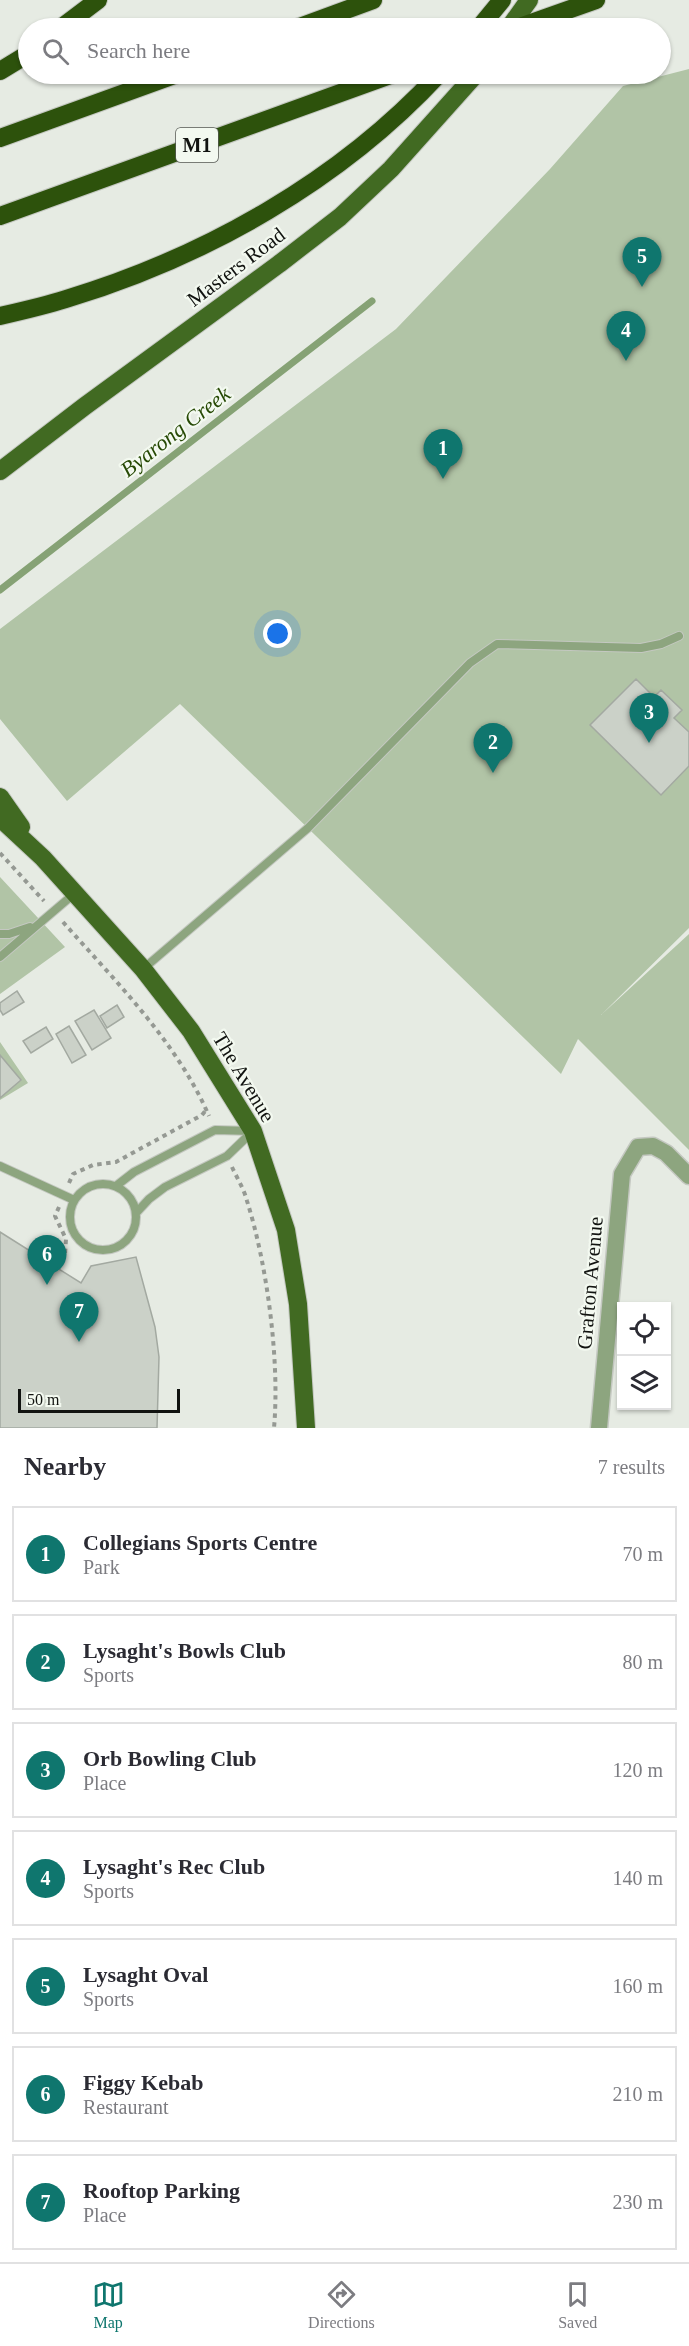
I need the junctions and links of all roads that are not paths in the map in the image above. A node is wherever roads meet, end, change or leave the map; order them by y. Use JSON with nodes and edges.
{"nodes":[{"id":1,"x":98,"y":0,"type":"edge"},
{"id":2,"x":373,"y":0,"type":"edge"},
{"id":3,"x":502,"y":0,"type":"edge"},
{"id":4,"x":529,"y":0,"type":"edge"},
{"id":5,"x":596,"y":0,"type":"edge"},
{"id":6,"x":74,"y":18,"type":"edge"},
{"id":7,"x":324,"y":18,"type":"edge"},
{"id":8,"x":487,"y":18,"type":"edge"},
{"id":9,"x":516,"y":18,"type":"edge"},
{"id":10,"x":545,"y":18,"type":"edge"},
{"id":11,"x":18,"y":60,"type":"edge"},
{"id":12,"x":0,"y":71,"type":"edge"},
{"id":13,"x":149,"y":84,"type":"edge"},
{"id":14,"x":365,"y":84,"type":"edge"},
{"id":15,"x":430,"y":84,"type":"edge"},
{"id":16,"x":467,"y":84,"type":"edge"},
{"id":17,"x":0,"y":138,"type":"edge"},
{"id":18,"x":0,"y":216,"type":"edge"},
{"id":19,"x":0,"y":316,"type":"edge"},
{"id":20,"x":0,"y":471,"type":"edge"},
{"id":21,"x":679,"y":636,"type":"dead end"},
{"id":22,"x":0,"y":797,"type":"edge"},
{"id":23,"x":0,"y":802,"type":"edge"},
{"id":24,"x":0,"y":818,"type":"edge"},
{"id":25,"x":44,"y":858,"type":"junction"},
{"id":26,"x":75,"y":892,"type":"junction"},
{"id":27,"x":36,"y":925,"type":"junction"},
{"id":28,"x":0,"y":934,"type":"edge"},
{"id":29,"x":0,"y":957,"type":"edge"},
{"id":30,"x":142,"y":969,"type":"junction"},
{"id":31,"x":253,"y":1131,"type":"junction"},
{"id":32,"x":0,"y":1166,"type":"edge"},
{"id":33,"x":689,"y":1176,"type":"edge"},
{"id":34,"x":116,"y":1186,"type":"junction"},
{"id":35,"x":74,"y":1200,"type":"junction"},
{"id":36,"x":136,"y":1213,"type":"junction"},
{"id":37,"x":302,"y":1367,"type":"junction"},
{"id":38,"x":296,"y":1428,"type":"edge"},
{"id":39,"x":306,"y":1428,"type":"edge"},
{"id":40,"x":599,"y":1428,"type":"edge"}],
"edges":[{"from":1,"to":6,"type":"highway"},
{"from":2,"to":7,"type":"highway"},
{"from":3,"to":8,"type":"highway"},
{"from":4,"to":9,"type":"main road"},
{"from":5,"to":10,"type":"highway"},
{"from":11,"to":12,"type":"highway"},
{"from":13,"to":17,"type":"highway"},
{"from":14,"to":18,"type":"highway","number":"M1"},
{"from":15,"to":19,"type":"highway"},
{"from":16,"to":20,"type":"main road","name":"Masters Road"},
{"from":21,"to":30,"type":"lane"},
{"from":22,"to":25,"type":"main road"},
{"from":23,"to":25,"type":"main road","name":"The Avenue"},
{"from":24,"to":25,"type":"main road","name":"The Avenue"},
{"from":25,"to":26,"type":"main road","name":"The Avenue"},
{"from":26,"to":27,"type":"lane"},
{"from":26,"to":30,"type":"main road","name":"The Avenue"},
{"from":27,"to":28,"type":"lane"},
{"from":27,"to":29,"type":"lane"},
{"from":30,"to":31,"type":"main road","name":"The Avenue"},
{"from":31,"to":34,"type":"lane"},
{"from":31,"to":36,"type":"lane"},
{"from":31,"to":37,"type":"main road","name":"The Avenue"},
{"from":32,"to":35,"type":"lane"},
{"from":33,"to":40,"type":"street","name":"Grafton Avenue"},
{"from":34,"to":35,"type":"lane"},
{"from":34,"to":36,"type":"lane"},
{"from":35,"to":36,"type":"lane"},
{"from":37,"to":38,"type":"main road","name":"The Avenue"},
{"from":37,"to":39,"type":"main road","name":"The Avenue"}]}
